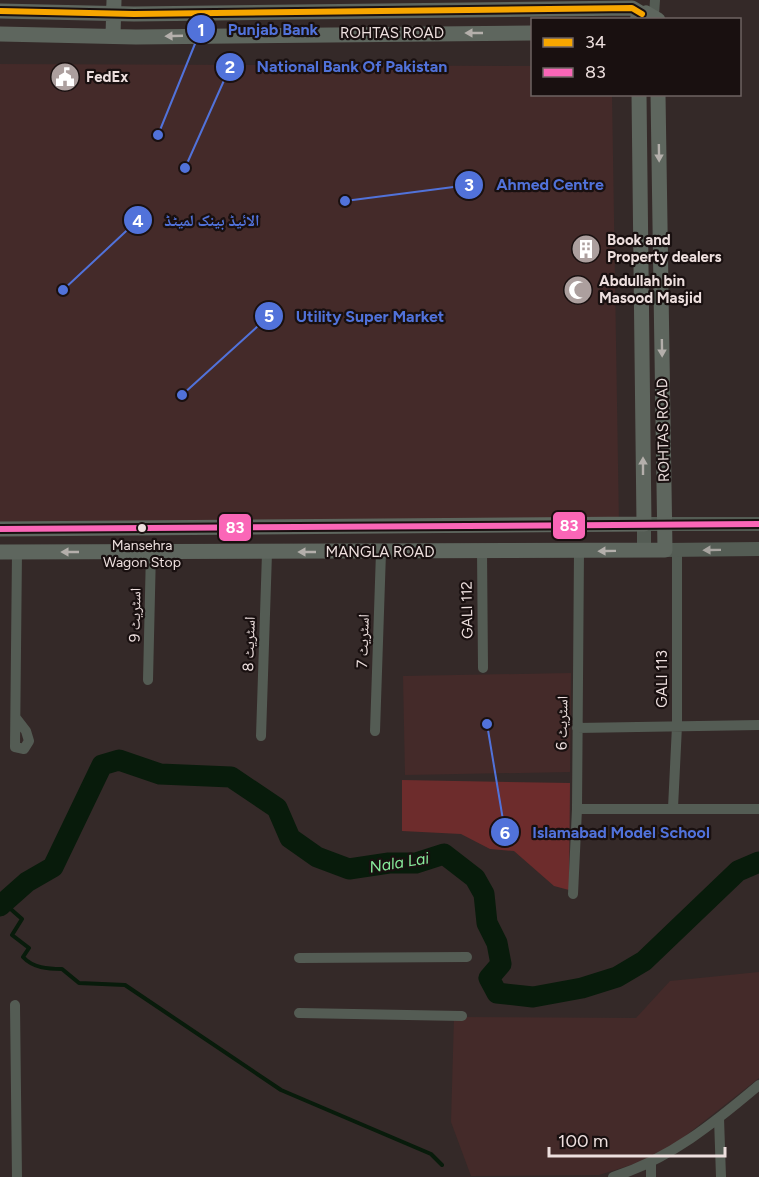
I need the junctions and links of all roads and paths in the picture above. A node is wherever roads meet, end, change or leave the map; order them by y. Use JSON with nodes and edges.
{"nodes":[{"id":1,"x":114,"y":6,"type":"edge"},
{"id":2,"x":134,"y":7,"type":"edge"},
{"id":3,"x":322,"y":7,"type":"edge"},
{"id":4,"x":0,"y":11,"type":"edge"},
{"id":5,"x":649,"y":14,"type":"edge"},
{"id":6,"x":531,"y":33,"type":"edge"},
{"id":7,"x":0,"y":34,"type":"edge"},
{"id":8,"x":113,"y":36,"type":"junction"},
{"id":9,"x":136,"y":37,"type":"junction"},
{"id":10,"x":639,"y":96,"type":"edge"},
{"id":11,"x":658,"y":96,"type":"edge"},
{"id":12,"x":644,"y":524,"type":"junction"},
{"id":13,"x":665,"y":524,"type":"junction"},
{"id":14,"x":759,"y":524,"type":"edge"},
{"id":15,"x":0,"y":530,"type":"edge"},
{"id":16,"x":759,"y":549,"type":"edge"},
{"id":17,"x":644,"y":550,"type":"junction"},
{"id":18,"x":671,"y":550,"type":"junction"},
{"id":19,"x":151,"y":551,"type":"junction"},
{"id":20,"x":482,"y":551,"type":"junction"},
{"id":21,"x":579,"y":551,"type":"junction"},
{"id":22,"x":0,"y":552,"type":"edge"},
{"id":23,"x":17,"y":552,"type":"junction"},
{"id":24,"x":381,"y":552,"type":"junction"},
{"id":25,"x":267,"y":553,"type":"junction"},
{"id":26,"x":483,"y":668,"type":"dead end"},
{"id":27,"x":148,"y":680,"type":"dead end"},
{"id":28,"x":16,"y":718,"type":"dead end"},
{"id":29,"x":759,"y":725,"type":"edge"},
{"id":30,"x":677,"y":726,"type":"junction"},
{"id":31,"x":577,"y":728,"type":"junction"},
{"id":32,"x":375,"y":730,"type":"dead end"},
{"id":33,"x":261,"y":736,"type":"dead end"},
{"id":34,"x":673,"y":808,"type":"junction"},
{"id":35,"x":577,"y":809,"type":"junction"},
{"id":36,"x":759,"y":809,"type":"edge"},
{"id":37,"x":573,"y":894,"type":"dead end"},
{"id":38,"x":467,"y":957,"type":"dead end"},
{"id":39,"x":299,"y":958,"type":"dead end"},
{"id":40,"x":15,"y":1005,"type":"dead end"},
{"id":41,"x":299,"y":1013,"type":"dead end"},
{"id":42,"x":462,"y":1016,"type":"dead end"},
{"id":43,"x":759,"y":1085,"type":"edge"},
{"id":44,"x":719,"y":1118,"type":"junction"},
{"id":45,"x":651,"y":1163,"type":"junction"},
{"id":46,"x":17,"y":1177,"type":"edge"},
{"id":47,"x":613,"y":1177,"type":"edge"},
{"id":48,"x":651,"y":1177,"type":"edge"},
{"id":49,"x":721,"y":1177,"type":"edge"}],
"edges":[{"from":1,"to":2,"type":"main road","name":"ROHTAS ROAD"},
{"from":1,"to":4,"type":"main road","name":"ROHTAS ROAD"},
{"from":1,"to":8,"type":"main road"},
{"from":2,"to":3,"type":"main road","name":"ROHTAS ROAD"},
{"from":2,"to":9,"type":"main road"},
{"from":3,"to":5,"type":"main road","name":"ROHTAS ROAD"},
{"from":6,"to":9,"type":"main road","name":"ROHTAS ROAD","one_way":true},
{"from":7,"to":8,"type":"main road","name":"ROHTAS ROAD"},
{"from":8,"to":9,"type":"main road","name":"ROHTAS ROAD"},
{"from":12,"to":10,"type":"main road","name":"ROHTAS ROAD","one_way":true},
{"from":11,"to":13,"type":"main road","name":"ROHTAS ROAD","one_way":true},
{"from":12,"to":13,"type":"street","name":"MANGLA ROAD"},
{"from":12,"to":15,"type":"main road","name":"MANGLA ROAD"},
{"from":12,"to":17,"type":"street"},
{"from":13,"to":14,"type":"street","name":"MANGLA ROAD"},
{"from":13,"to":18,"type":"main road","name":"ROHTAS ROAD"},
{"from":16,"to":18,"type":"street","name":"MANGLA ROAD","one_way":true},
{"from":17,"to":18,"type":"main road","name":"MANGLA ROAD"},
{"from":17,"to":21,"type":"main road","name":"MANGLA ROAD","one_way":true},
{"from":18,"to":30,"type":"street","name":"GALI 113"},
{"from":19,"to":23,"type":"main road","name":"MANGLA ROAD","one_way":true},
{"from":19,"to":25,"type":"main road","name":"MANGLA ROAD"},
{"from":19,"to":27,"type":"street","name":"اسٹریٹ 9"},
{"from":20,"to":21,"type":"main road","name":"MANGLA ROAD"},
{"from":20,"to":24,"type":"main road","name":"MANGLA ROAD"},
{"from":20,"to":26,"type":"street","name":"GALI 112"},
{"from":21,"to":31,"type":"street","name":"اسٹریٹ 6"},
{"from":22,"to":23,"type":"main road","name":"MANGLA ROAD"},
{"from":23,"to":28,"type":"street"},
{"from":24,"to":25,"type":"main road","name":"MANGLA ROAD","one_way":true},
{"from":24,"to":32,"type":"street","name":"اسٹریٹ 7"},
{"from":25,"to":33,"type":"street","name":"اسٹریٹ 8"},
{"from":29,"to":30,"type":"street"},
{"from":30,"to":31,"type":"street"},
{"from":30,"to":34,"type":"street","name":"GALI 113"},
{"from":31,"to":35,"type":"street","name":"اسٹریٹ 6"},
{"from":34,"to":35,"type":"street"},
{"from":34,"to":36,"type":"street"},
{"from":35,"to":37,"type":"street","name":"اسٹریٹ 6"},
{"from":38,"to":39,"type":"street"},
{"from":40,"to":46,"type":"street"},
{"from":41,"to":42,"type":"street"},
{"from":43,"to":44,"type":"street"},
{"from":44,"to":45,"type":"street"},
{"from":44,"to":49,"type":"street"},
{"from":45,"to":47,"type":"street"},
{"from":45,"to":48,"type":"street"}]}
